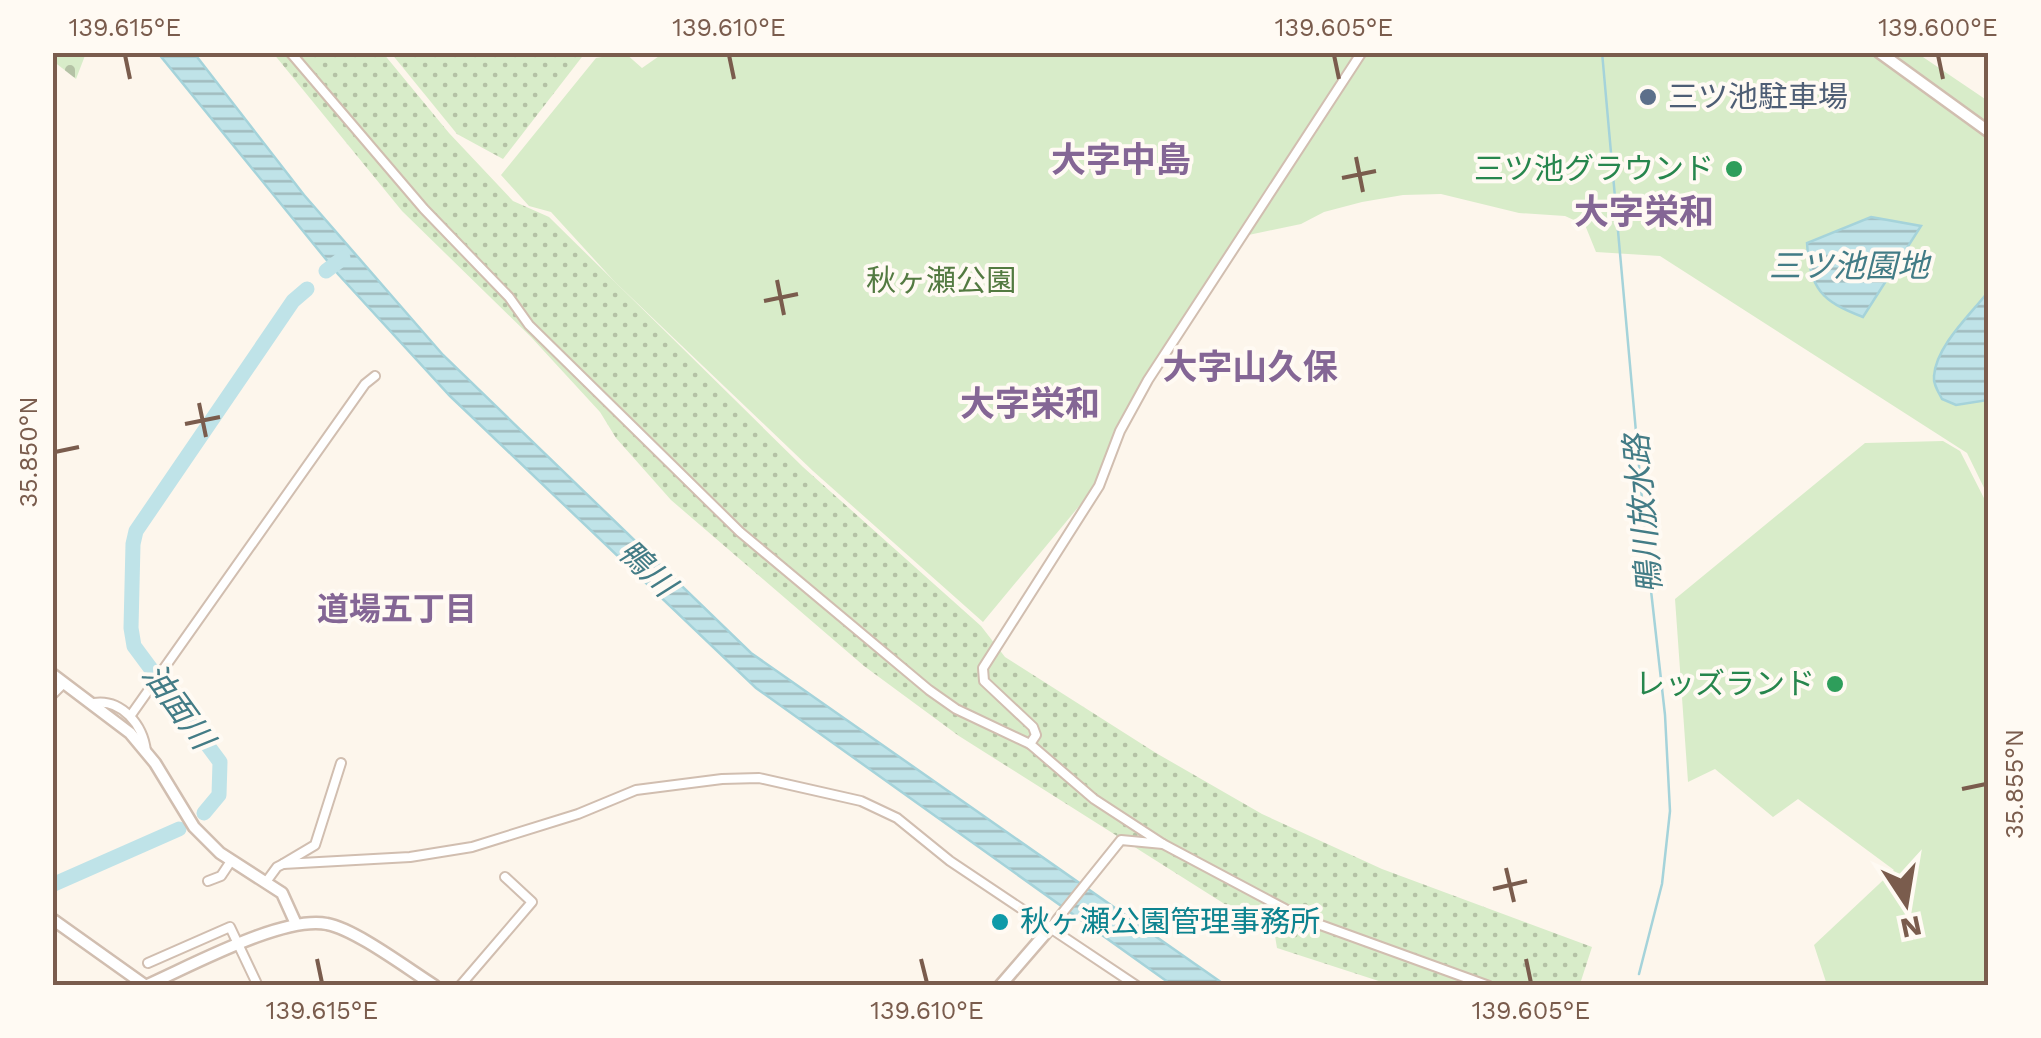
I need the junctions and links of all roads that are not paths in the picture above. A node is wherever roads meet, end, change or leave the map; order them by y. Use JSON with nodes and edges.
{"nodes":[{"id":1,"x":290,"y":52,"type":"edge"},
{"id":2,"x":1362,"y":52,"type":"edge"},
{"id":3,"x":1878,"y":52,"type":"edge"},
{"id":4,"x":1988,"y":131,"type":"edge"},
{"id":5,"x":375,"y":376,"type":"dead end"},
{"id":6,"x":52,"y":674,"type":"edge"},
{"id":7,"x":64,"y":683,"type":"junction"},
{"id":8,"x":52,"y":695,"type":"edge"},
{"id":9,"x":94,"y":703,"type":"junction"},
{"id":10,"x":131,"y":715,"type":"junction"},
{"id":11,"x":1030,"y":744,"type":"junction"},
{"id":12,"x":146,"y":751,"type":"junction"},
{"id":13,"x":341,"y":763,"type":"dead end"},
{"id":14,"x":1163,"y":844,"type":"junction"},
{"id":15,"x":231,"y":861,"type":"junction"},
{"id":16,"x":283,"y":864,"type":"junction"},
{"id":17,"x":505,"y":877,"type":"dead end"},
{"id":18,"x":208,"y":882,"type":"dead end"},
{"id":19,"x":266,"y":882,"type":"junction"},
{"id":20,"x":52,"y":919,"type":"edge"},
{"id":21,"x":296,"y":924,"type":"junction"},
{"id":22,"x":1052,"y":926,"type":"junction"},
{"id":23,"x":241,"y":944,"type":"junction"},
{"id":24,"x":148,"y":962,"type":"dead end"},
{"id":25,"x":146,"y":985,"type":"edge"},
{"id":26,"x":258,"y":986,"type":"edge"},
{"id":27,"x":434,"y":986,"type":"edge"},
{"id":28,"x":460,"y":986,"type":"edge"},
{"id":29,"x":1000,"y":986,"type":"edge"},
{"id":30,"x":1136,"y":986,"type":"edge"},
{"id":31,"x":1489,"y":986,"type":"edge"}],
"edges":[{"from":1,"to":11,"type":"street"},
{"from":2,"to":11,"type":"street"},
{"from":3,"to":4,"type":"street"},
{"from":5,"to":10,"type":"street"},
{"from":6,"to":7,"type":"street"},
{"from":7,"to":8,"type":"street"},
{"from":7,"to":9,"type":"street"},
{"from":9,"to":10,"type":"street"},
{"from":9,"to":12,"type":"street"},
{"from":10,"to":12,"type":"street"},
{"from":11,"to":14,"type":"street"},
{"from":12,"to":15,"type":"street"},
{"from":13,"to":16,"type":"street"},
{"from":14,"to":22,"type":"street"},
{"from":14,"to":31,"type":"street"},
{"from":15,"to":18,"type":"street"},
{"from":15,"to":19,"type":"street"},
{"from":16,"to":19,"type":"street"},
{"from":16,"to":22,"type":"street"},
{"from":17,"to":28,"type":"street"},
{"from":19,"to":21,"type":"street"},
{"from":20,"to":25,"type":"street"},
{"from":21,"to":23,"type":"street"},
{"from":21,"to":27,"type":"street"},
{"from":22,"to":29,"type":"street"},
{"from":22,"to":30,"type":"street"},
{"from":23,"to":24,"type":"street"},
{"from":23,"to":25,"type":"street"},
{"from":23,"to":26,"type":"street"}]}
